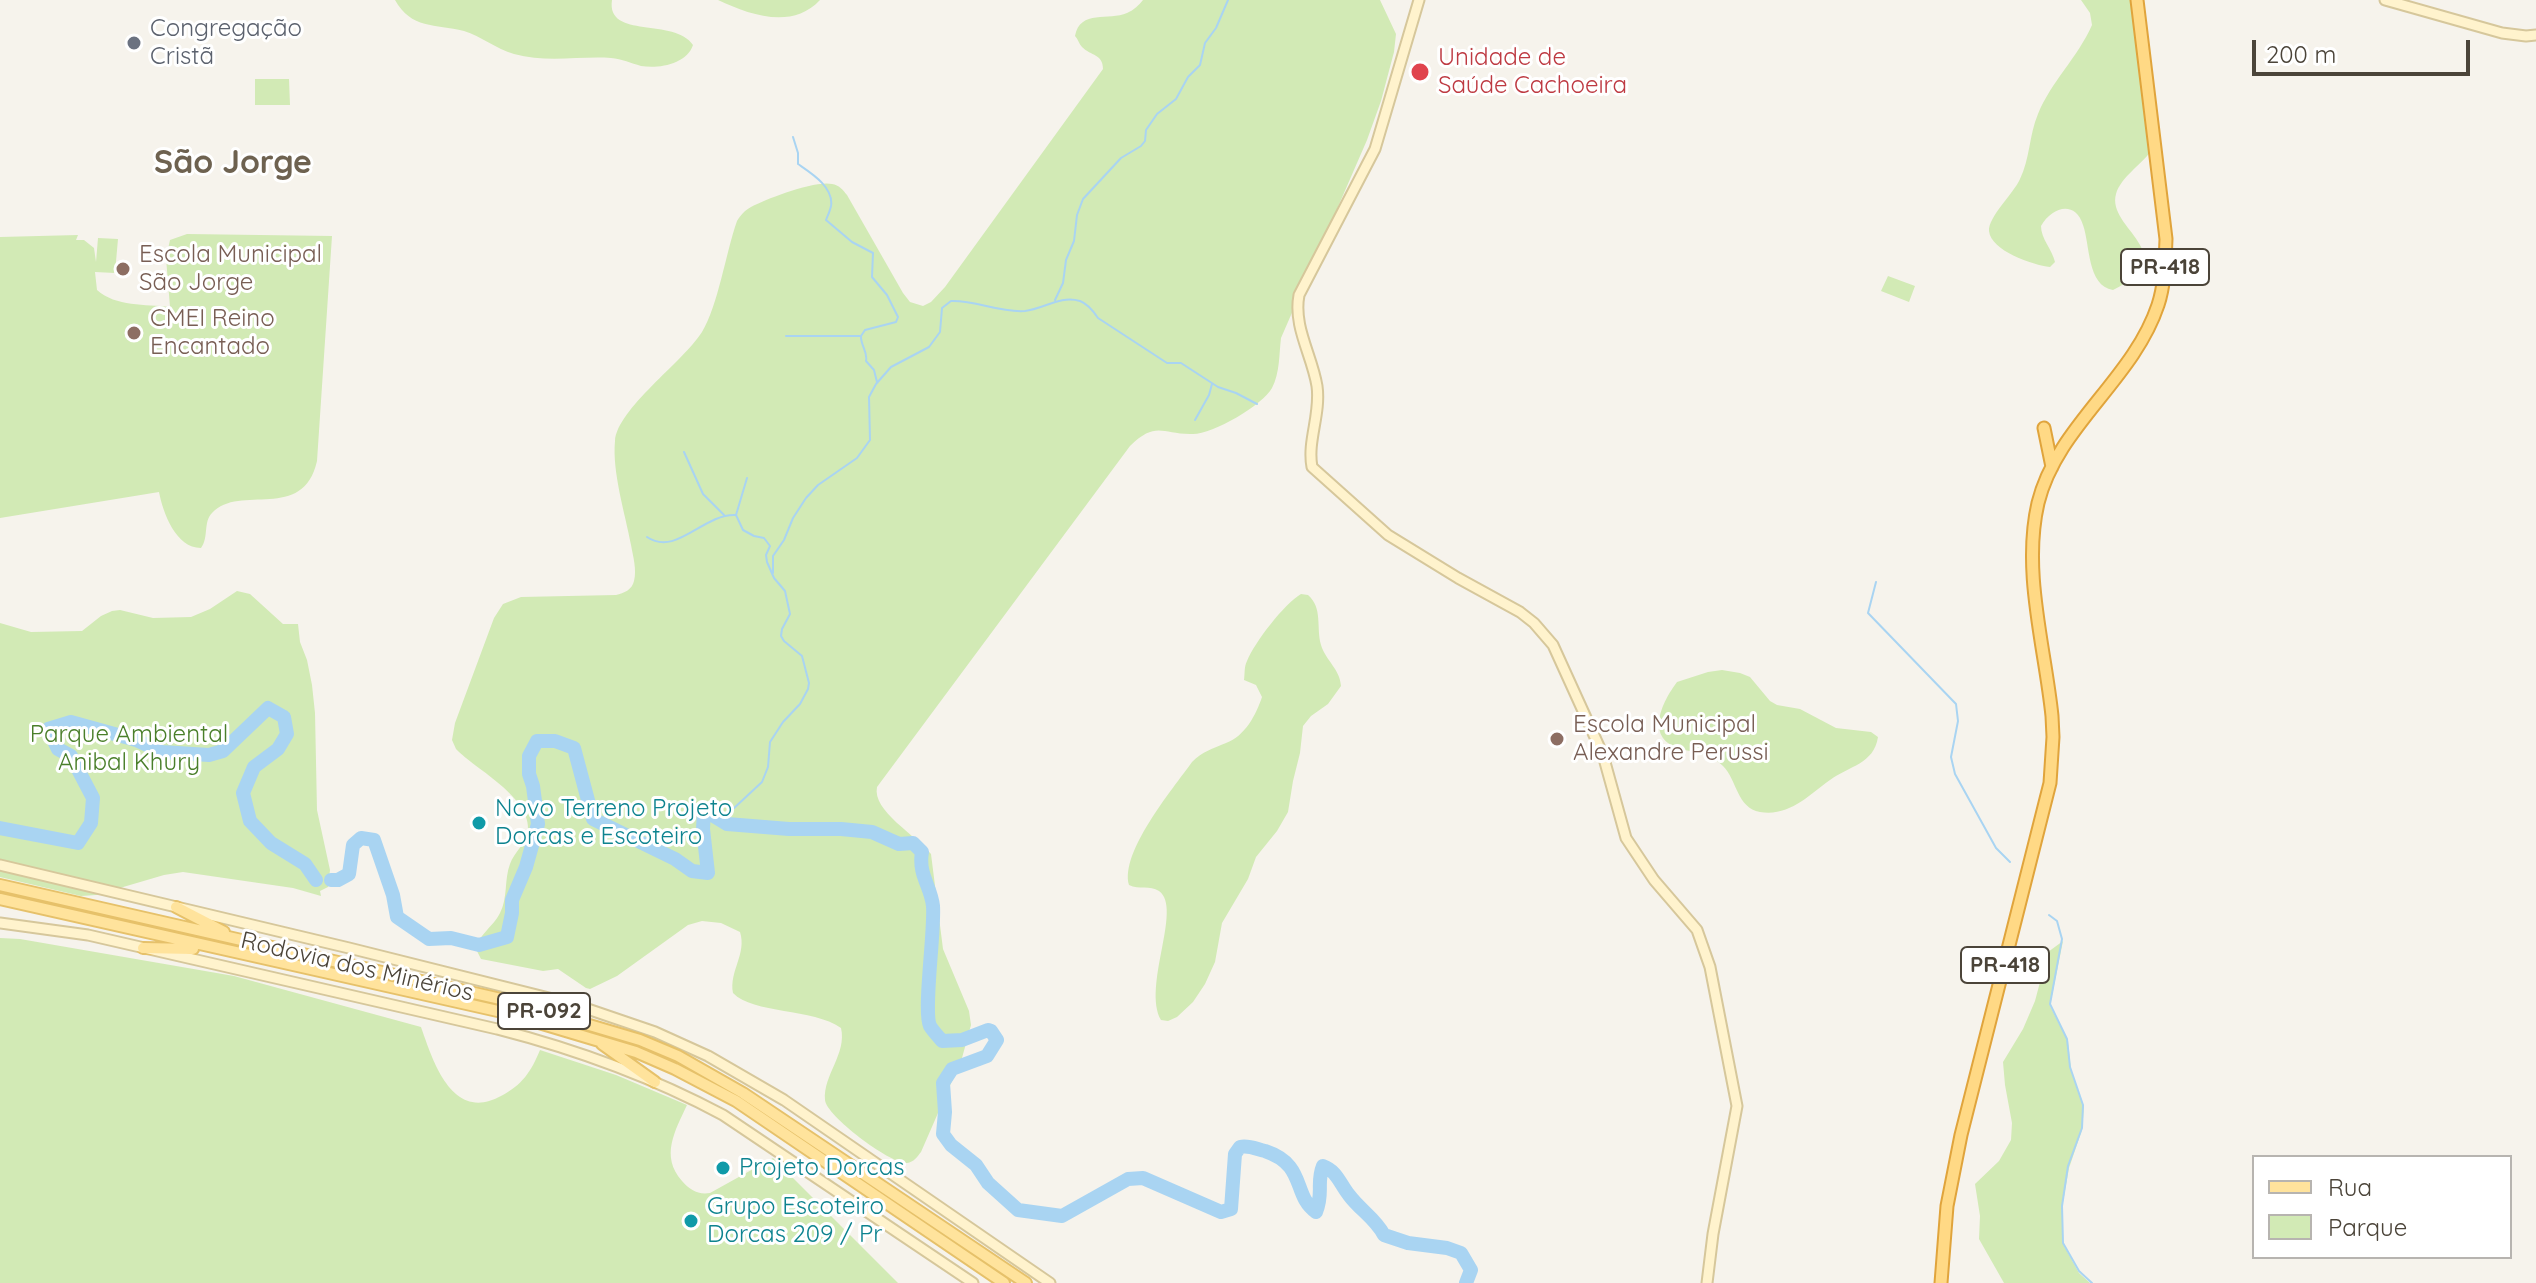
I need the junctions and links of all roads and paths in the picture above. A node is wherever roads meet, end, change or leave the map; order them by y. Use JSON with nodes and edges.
{"nodes":[{"id":1,"x":1419,"y":0,"type":"edge"},
{"id":2,"x":2137,"y":0,"type":"edge"},
{"id":3,"x":2385,"y":0,"type":"edge"},
{"id":4,"x":2536,"y":35,"type":"edge"},
{"id":5,"x":2044,"y":428,"type":"dead end"},
{"id":6,"x":2052,"y":468,"type":"junction"},
{"id":7,"x":0,"y":865,"type":"edge"},
{"id":8,"x":1,"y":885,"type":"edge"},
{"id":9,"x":0,"y":899,"type":"edge"},
{"id":10,"x":176,"y":907,"type":"junction"},
{"id":11,"x":0,"y":923,"type":"edge"},
{"id":12,"x":240,"y":940,"type":"junction"},
{"id":13,"x":143,"y":948,"type":"junction"},
{"id":14,"x":215,"y":949,"type":"junction"},
{"id":15,"x":594,"y":1038,"type":"junction"},
{"id":16,"x":655,"y":1082,"type":"junction"},
{"id":17,"x":973,"y":1283,"type":"edge"},
{"id":18,"x":1004,"y":1283,"type":"edge"},
{"id":19,"x":1026,"y":1283,"type":"edge"},
{"id":20,"x":1050,"y":1283,"type":"edge"},
{"id":21,"x":1707,"y":1283,"type":"edge"},
{"id":22,"x":1941,"y":1283,"type":"edge"}],
"edges":[{"from":1,"to":21,"type":"main road"},
{"from":2,"to":6,"type":"highway","number":"PR-418"},
{"from":3,"to":4,"type":"main road"},
{"from":5,"to":6,"type":"highway"},
{"from":6,"to":22,"type":"highway","number":"PR-418"},
{"from":7,"to":10,"type":"main road"},
{"from":8,"to":12,"type":"main road","name":"Rodovia dos Minérios","number":"PR-092"},
{"from":9,"to":14,"type":"main road","name":"Rodovia dos Minérios","number":"PR-092"},
{"from":10,"to":12,"type":"main road"},
{"from":10,"to":20,"type":"main road"},
{"from":11,"to":13,"type":"main road"},
{"from":12,"to":19,"type":"main road","name":"Rodovia dos Minérios","number":"PR-092"},
{"from":13,"to":14,"type":"main road"},
{"from":13,"to":16,"type":"main road"},
{"from":14,"to":15,"type":"main road","name":"Rodovia dos Minérios","number":"PR-092"},
{"from":15,"to":16,"type":"main road"},
{"from":15,"to":18,"type":"main road","name":"Rodovia dos Minérios","number":"PR-092"},
{"from":16,"to":17,"type":"main road"}]}
